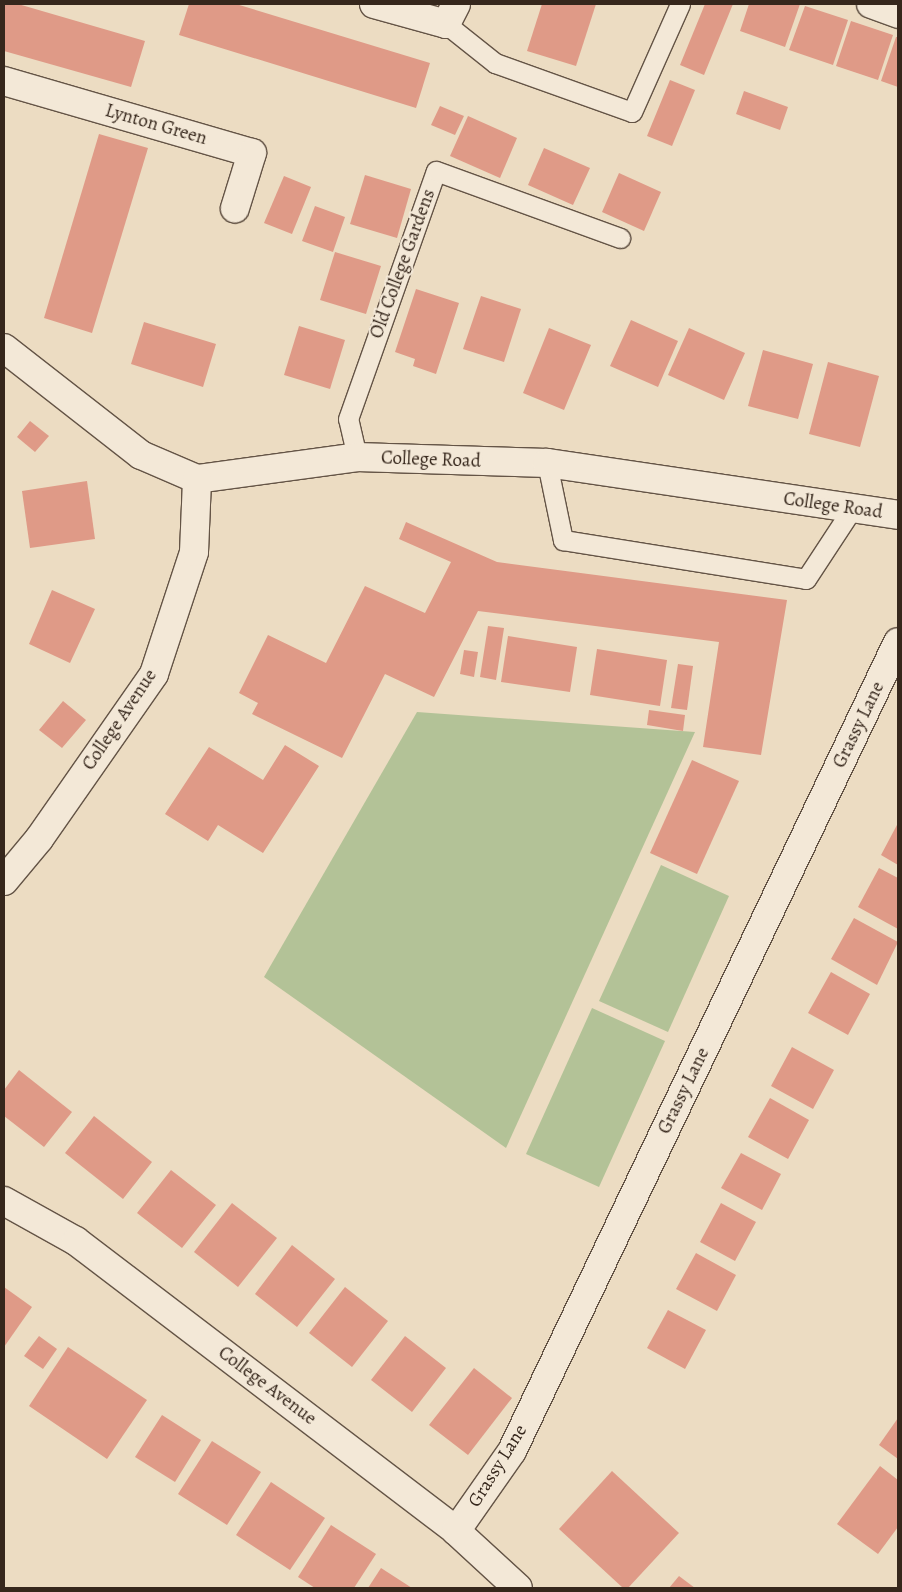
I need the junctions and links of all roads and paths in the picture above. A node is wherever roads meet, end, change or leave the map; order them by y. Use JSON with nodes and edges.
{"nodes":[{"id":1,"x":374,"y":4,"type":"edge"},
{"id":2,"x":680,"y":4,"type":"edge"},
{"id":3,"x":871,"y":4,"type":"edge"},
{"id":4,"x":451,"y":14,"type":"edge"},
{"id":5,"x":898,"y":14,"type":"edge"},
{"id":6,"x":4,"y":81,"type":"edge"},
{"id":7,"x":235,"y":208,"type":"dead end"},
{"id":8,"x":620,"y":238,"type":"dead end"},
{"id":9,"x":4,"y":348,"type":"edge"},
{"id":10,"x":357,"y":457,"type":"junction"},
{"id":11,"x":547,"y":463,"type":"junction"},
{"id":12,"x":197,"y":479,"type":"junction"},
{"id":13,"x":852,"y":509,"type":"junction"},
{"id":14,"x":898,"y":515,"type":"edge"},
{"id":15,"x":898,"y":642,"type":"edge"},
{"id":16,"x":4,"y":881,"type":"edge"},
{"id":17,"x":4,"y":1201,"type":"edge"},
{"id":18,"x":456,"y":1531,"type":"junction"},
{"id":19,"x":518,"y":1588,"type":"edge"}],
"edges":[{"from":1,"to":4,"type":"street"},
{"from":2,"to":4,"type":"lane"},
{"from":3,"to":5,"type":"street"},
{"from":6,"to":7,"type":"street","name":"Lynton Green"},
{"from":8,"to":10,"type":"lane","name":"Old College Gardens"},
{"from":9,"to":12,"type":"street"},
{"from":10,"to":11,"type":"street","name":"College Road"},
{"from":10,"to":12,"type":"street","name":"College Road"},
{"from":11,"to":13,"type":"street","name":"College Road"},
{"from":11,"to":13,"type":"lane"},
{"from":12,"to":16,"type":"street","name":"College Avenue"},
{"from":13,"to":14,"type":"street","name":"College Road"},
{"from":15,"to":18,"type":"street","name":"Grassy Lane"},
{"from":17,"to":18,"type":"street","name":"College Avenue"},
{"from":18,"to":19,"type":"street","name":"College Avenue"}]}
